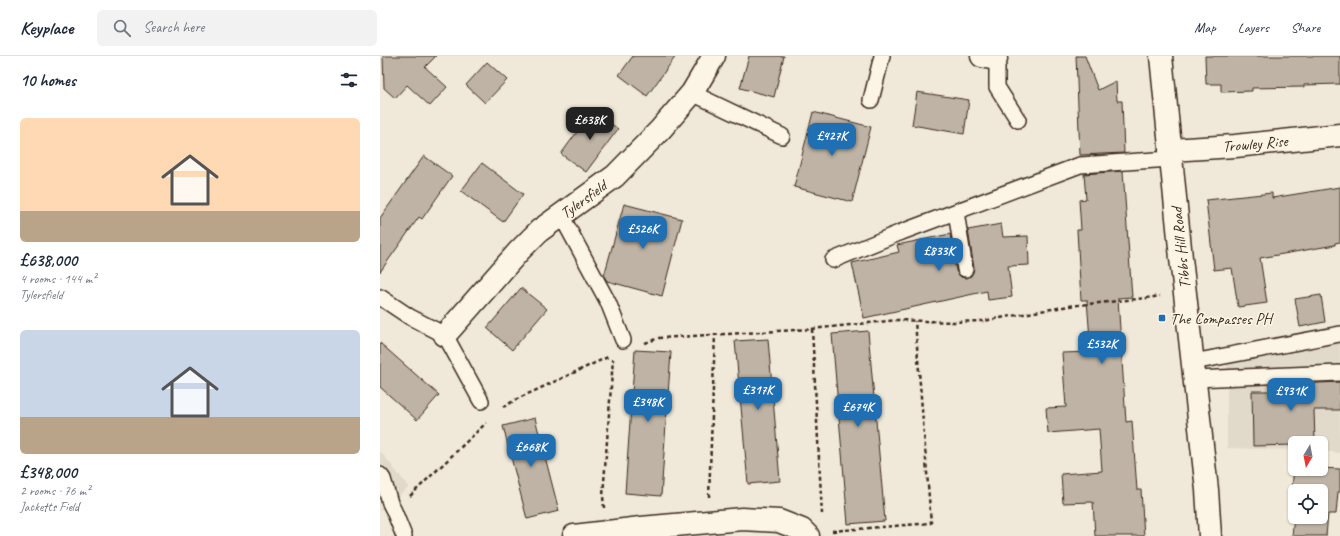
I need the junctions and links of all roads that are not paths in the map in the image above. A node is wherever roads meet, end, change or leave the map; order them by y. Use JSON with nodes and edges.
{"nodes":[{"id":1,"x":714,"y":56,"type":"edge"},
{"id":2,"x":882,"y":56,"type":"edge"},
{"id":3,"x":1161,"y":56,"type":"edge"},
{"id":4,"x":992,"y":57,"type":"edge"},
{"id":5,"x":692,"y":93,"type":"junction"},
{"id":6,"x":871,"y":100,"type":"dead end"},
{"id":7,"x":1018,"y":120,"type":"dead end"},
{"id":8,"x":1340,"y":135,"type":"edge"},
{"id":9,"x":782,"y":136,"type":"dead end"},
{"id":10,"x":1171,"y":155,"type":"junction"},
{"id":11,"x":956,"y":212,"type":"junction"},
{"id":12,"x":561,"y":215,"type":"junction"},
{"id":13,"x":833,"y":260,"type":"dead end"},
{"id":14,"x":965,"y":269,"type":"dead end"},
{"id":15,"x":380,"y":297,"type":"edge"},
{"id":16,"x":1340,"y":334,"type":"edge"},
{"id":17,"x":445,"y":335,"type":"junction"},
{"id":18,"x":623,"y":340,"type":"dead end"},
{"id":19,"x":1194,"y":370,"type":"junction"},
{"id":20,"x":1340,"y":373,"type":"edge"},
{"id":21,"x":481,"y":401,"type":"dead end"},
{"id":22,"x":380,"y":475,"type":"edge"},
{"id":23,"x":404,"y":536,"type":"edge"},
{"id":24,"x":574,"y":536,"type":"edge"},
{"id":25,"x":808,"y":536,"type":"edge"},
{"id":26,"x":1210,"y":536,"type":"edge"}],
"edges":[{"from":1,"to":5,"type":"street","name":"Tylersfield"},
{"from":2,"to":6,"type":"lane"},
{"from":3,"to":10,"type":"street","name":"Tibbs Hill Road"},
{"from":4,"to":7,"type":"lane"},
{"from":5,"to":9,"type":"lane"},
{"from":5,"to":12,"type":"street","name":"Tylersfield"},
{"from":8,"to":10,"type":"street","name":"Trowley Rise"},
{"from":10,"to":11,"type":"lane"},
{"from":10,"to":19,"type":"street","name":"Tibbs Hill Road"},
{"from":11,"to":13,"type":"lane"},
{"from":11,"to":14,"type":"lane"},
{"from":12,"to":17,"type":"street","name":"Tylersfield"},
{"from":12,"to":18,"type":"lane"},
{"from":15,"to":17,"type":"lane"},
{"from":16,"to":19,"type":"lane"},
{"from":17,"to":21,"type":"lane"},
{"from":19,"to":20,"type":"lane"},
{"from":19,"to":26,"type":"street","name":"Tibbs Hill Road"},
{"from":22,"to":23,"type":"lane"},
{"from":24,"to":25,"type":"street"}]}
